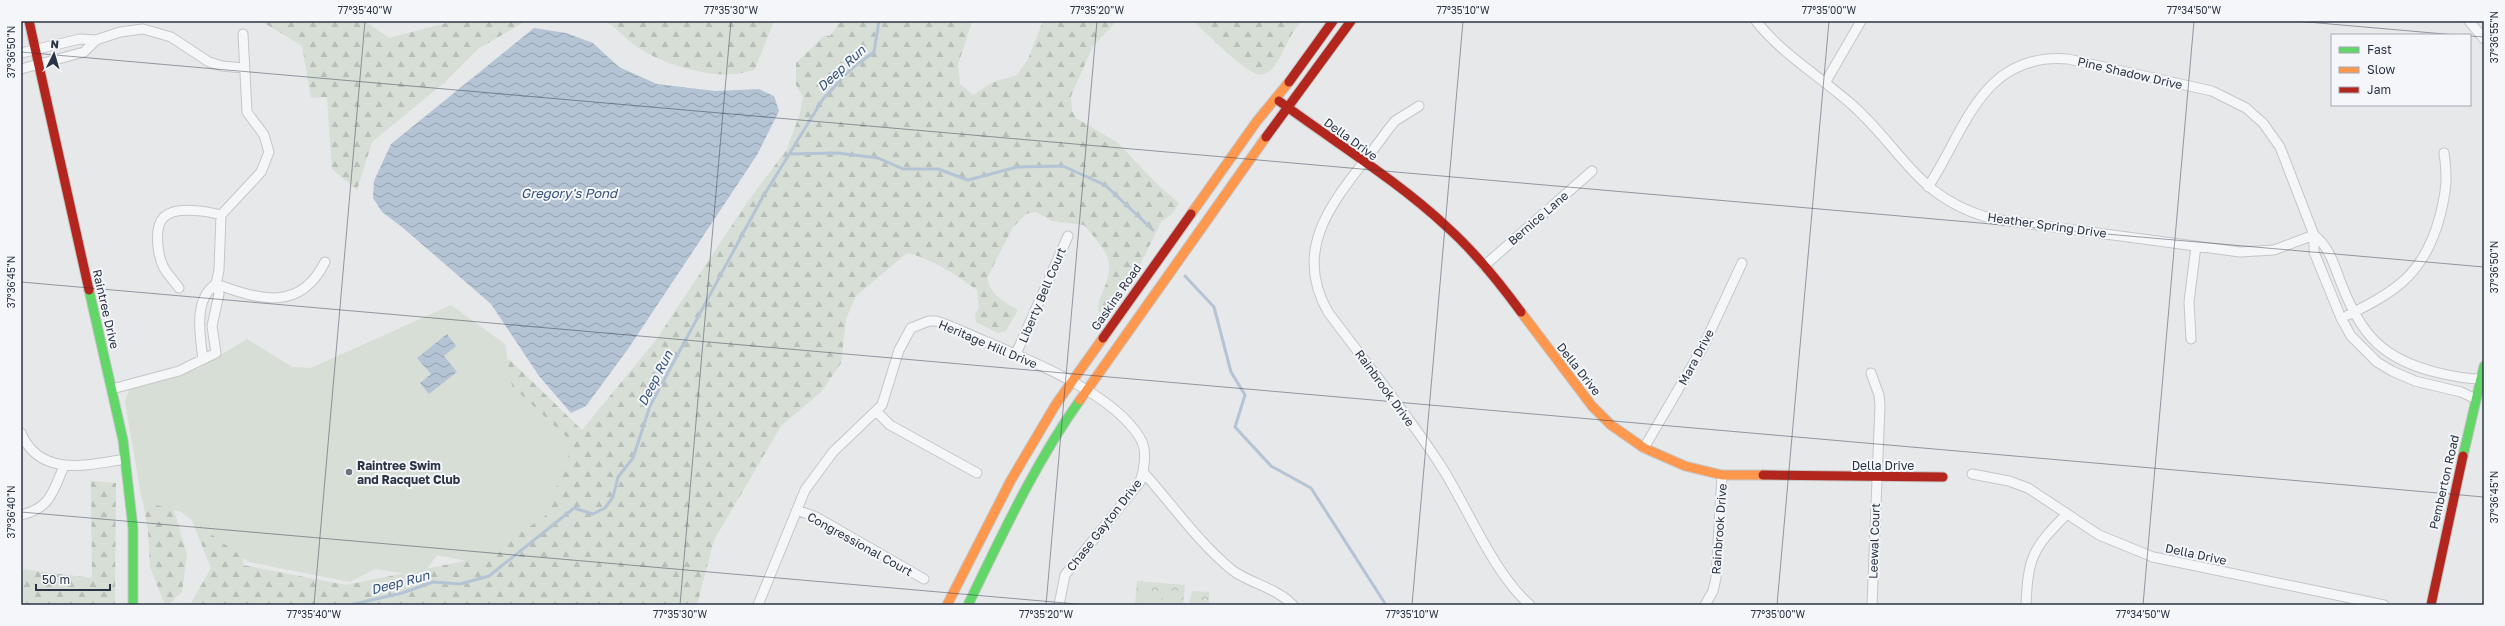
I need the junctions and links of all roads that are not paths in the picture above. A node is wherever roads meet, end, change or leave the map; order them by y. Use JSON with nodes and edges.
{"nodes":[{"id":1,"x":29,"y":21,"type":"edge"},
{"id":2,"x":1333,"y":21,"type":"edge"},
{"id":3,"x":1351,"y":21,"type":"edge"},
{"id":4,"x":1756,"y":21,"type":"edge"},
{"id":5,"x":1861,"y":21,"type":"edge"},
{"id":6,"x":2469,"y":21,"type":"edge"},
{"id":7,"x":243,"y":34,"type":"dead end"},
{"id":8,"x":2484,"y":39,"type":"edge"},
{"id":9,"x":96,"y":40,"type":"junction"},
{"id":10,"x":35,"y":50,"type":"junction"},
{"id":11,"x":21,"y":53,"type":"edge"},
{"id":12,"x":38,"y":65,"type":"junction"},
{"id":13,"x":244,"y":68,"type":"junction"},
{"id":14,"x":21,"y":69,"type":"edge"},
{"id":15,"x":1825,"y":82,"type":"junction"},
{"id":16,"x":1275,"y":99,"type":"junction"},
{"id":17,"x":1419,"y":106,"type":"dead end"},
{"id":18,"x":1288,"y":108,"type":"junction"},
{"id":19,"x":2444,"y":153,"type":"dead end"},
{"id":20,"x":1364,"y":164,"type":"junction"},
{"id":21,"x":1592,"y":171,"type":"dead end"},
{"id":22,"x":1928,"y":187,"type":"junction"},
{"id":23,"x":221,"y":215,"type":"junction"},
{"id":24,"x":2314,"y":235,"type":"junction"},
{"id":25,"x":1068,"y":236,"type":"dead end"},
{"id":26,"x":2196,"y":246,"type":"junction"},
{"id":27,"x":325,"y":262,"type":"dead end"},
{"id":28,"x":1742,"y":263,"type":"dead end"},
{"id":29,"x":1484,"y":266,"type":"junction"},
{"id":30,"x":216,"y":284,"type":"junction"},
{"id":31,"x":179,"y":288,"type":"dead end"},
{"id":32,"x":2353,"y":312,"type":"junction"},
{"id":33,"x":2341,"y":318,"type":"junction"},
{"id":34,"x":2191,"y":340,"type":"dead end"},
{"id":35,"x":1016,"y":354,"type":"junction"},
{"id":36,"x":203,"y":360,"type":"junction"},
{"id":37,"x":2484,"y":366,"type":"edge"},
{"id":38,"x":1871,"y":373,"type":"dead end"},
{"id":39,"x":2481,"y":379,"type":"junction"},
{"id":40,"x":1072,"y":381,"type":"junction"},
{"id":41,"x":112,"y":388,"type":"junction"},
{"id":42,"x":1086,"y":391,"type":"junction"},
{"id":43,"x":2476,"y":399,"type":"junction"},
{"id":44,"x":876,"y":411,"type":"junction"},
{"id":45,"x":21,"y":433,"type":"edge"},
{"id":46,"x":1644,"y":448,"type":"junction"},
{"id":47,"x":125,"y":459,"type":"junction"},
{"id":48,"x":64,"y":466,"type":"junction"},
{"id":49,"x":1143,"y":472,"type":"junction"},
{"id":50,"x":977,"y":473,"type":"dead end"},
{"id":51,"x":1972,"y":474,"type":"dead end"},
{"id":52,"x":1722,"y":475,"type":"junction"},
{"id":53,"x":1877,"y":477,"type":"junction"},
{"id":54,"x":1943,"y":477,"type":"dead end"},
{"id":55,"x":797,"y":510,"type":"junction"},
{"id":56,"x":21,"y":515,"type":"edge"},
{"id":57,"x":2066,"y":515,"type":"junction"},
{"id":58,"x":924,"y":579,"type":"dead end"},
{"id":59,"x":2343,"y":601,"type":"edge"},
{"id":60,"x":133,"y":605,"type":"edge"},
{"id":61,"x":758,"y":605,"type":"edge"},
{"id":62,"x":947,"y":605,"type":"edge"},
{"id":63,"x":968,"y":605,"type":"edge"},
{"id":64,"x":1059,"y":605,"type":"edge"},
{"id":65,"x":1293,"y":605,"type":"edge"},
{"id":66,"x":1530,"y":605,"type":"edge"},
{"id":67,"x":1705,"y":605,"type":"edge"},
{"id":68,"x":1872,"y":605,"type":"edge"},
{"id":69,"x":2026,"y":605,"type":"edge"},
{"id":70,"x":2384,"y":605,"type":"edge"},
{"id":71,"x":2431,"y":605,"type":"edge"}],
"edges":[{"from":1,"to":10,"type":"street","name":"Raintree Drive"},
{"from":2,"to":16,"type":"street","name":"Gaskins Road"},
{"from":3,"to":18,"type":"street"},
{"from":4,"to":15,"type":"street","name":"Heather Spring Drive"},
{"from":5,"to":15,"type":"street"},
{"from":6,"to":8,"type":"street"},
{"from":7,"to":13,"type":"street"},
{"from":9,"to":10,"type":"street"},
{"from":9,"to":12,"type":"street"},
{"from":9,"to":13,"type":"street"},
{"from":10,"to":11,"type":"street"},
{"from":10,"to":12,"type":"street","name":"Raintree Drive"},
{"from":12,"to":14,"type":"street"},
{"from":12,"to":41,"type":"street","name":"Raintree Drive"},
{"from":13,"to":23,"type":"street"},
{"from":15,"to":22,"type":"street","name":"Heather Spring Drive"},
{"from":16,"to":18,"type":"street","name":"Della Drive"},
{"from":16,"to":40,"type":"street","name":"Gaskins Road"},
{"from":17,"to":20,"type":"street","name":"Rainbrook Drive"},
{"from":18,"to":20,"type":"street","name":"Della Drive"},
{"from":18,"to":42,"type":"street"},
{"from":19,"to":32,"type":"street"},
{"from":20,"to":29,"type":"street","name":"Della Drive"},
{"from":20,"to":66,"type":"street","name":"Rainbrook Drive"},
{"from":21,"to":29,"type":"street","name":"Bernice Lane"},
{"from":22,"to":24,"type":"street","name":"Pine Shadow Drive"},
{"from":22,"to":26,"type":"street","name":"Heather Spring Drive"},
{"from":23,"to":30,"type":"street"},
{"from":23,"to":31,"type":"street"},
{"from":24,"to":26,"type":"street","name":"Heather Spring Drive"},
{"from":24,"to":32,"type":"street","name":"Pine Shadow Drive"},
{"from":24,"to":33,"type":"street","name":"Pine Shadow Drive"},
{"from":25,"to":35,"type":"street","name":"Liberty Bell Court"},
{"from":26,"to":34,"type":"street"},
{"from":27,"to":30,"type":"street"},
{"from":28,"to":46,"type":"street","name":"Mara Drive"},
{"from":29,"to":46,"type":"street","name":"Della Drive"},
{"from":30,"to":36,"type":"street"},
{"from":30,"to":36,"type":"street"},
{"from":32,"to":33,"type":"street"},
{"from":32,"to":39,"type":"street","name":"Pine Shadow Drive"},
{"from":33,"to":43,"type":"street","name":"Pine Shadow Drive"},
{"from":35,"to":40,"type":"street","name":"Heritage Hill Drive"},
{"from":35,"to":44,"type":"street","name":"Heritage Hill Drive"},
{"from":36,"to":41,"type":"street"},
{"from":37,"to":39,"type":"street","name":"Pemberton Road"},
{"from":38,"to":53,"type":"street","name":"Leewal Court"},
{"from":39,"to":43,"type":"street","name":"Pemberton Road"},
{"from":40,"to":42,"type":"street","name":"Chase Gayton Drive"},
{"from":40,"to":62,"type":"street","name":"Gaskins Road"},
{"from":41,"to":47,"type":"street","name":"Raintree Drive"},
{"from":42,"to":49,"type":"street","name":"Chase Gayton Drive"},
{"from":42,"to":63,"type":"street"},
{"from":43,"to":71,"type":"street","name":"Pemberton Road"},
{"from":44,"to":50,"type":"street"},
{"from":44,"to":55,"type":"street","name":"Heritage Hill Drive"},
{"from":45,"to":48,"type":"street"},
{"from":46,"to":52,"type":"street","name":"Della Drive"},
{"from":47,"to":48,"type":"street"},
{"from":47,"to":60,"type":"street","name":"Raintree Drive"},
{"from":48,"to":56,"type":"street"},
{"from":49,"to":64,"type":"street","name":"Chase Gayton Drive"},
{"from":49,"to":65,"type":"street"},
{"from":51,"to":57,"type":"street","name":"Della Drive"},
{"from":52,"to":53,"type":"street","name":"Della Drive"},
{"from":52,"to":67,"type":"street","name":"Rainbrook Drive"},
{"from":53,"to":54,"type":"street","name":"Della Drive"},
{"from":53,"to":68,"type":"street","name":"Leewal Court"},
{"from":55,"to":58,"type":"street","name":"Congressional Court"},
{"from":55,"to":61,"type":"street","name":"Heritage Hill Drive"},
{"from":57,"to":59,"type":"street","name":"Della Drive"},
{"from":57,"to":69,"type":"street"},
{"from":59,"to":70,"type":"street","name":"Della Drive"}]}
